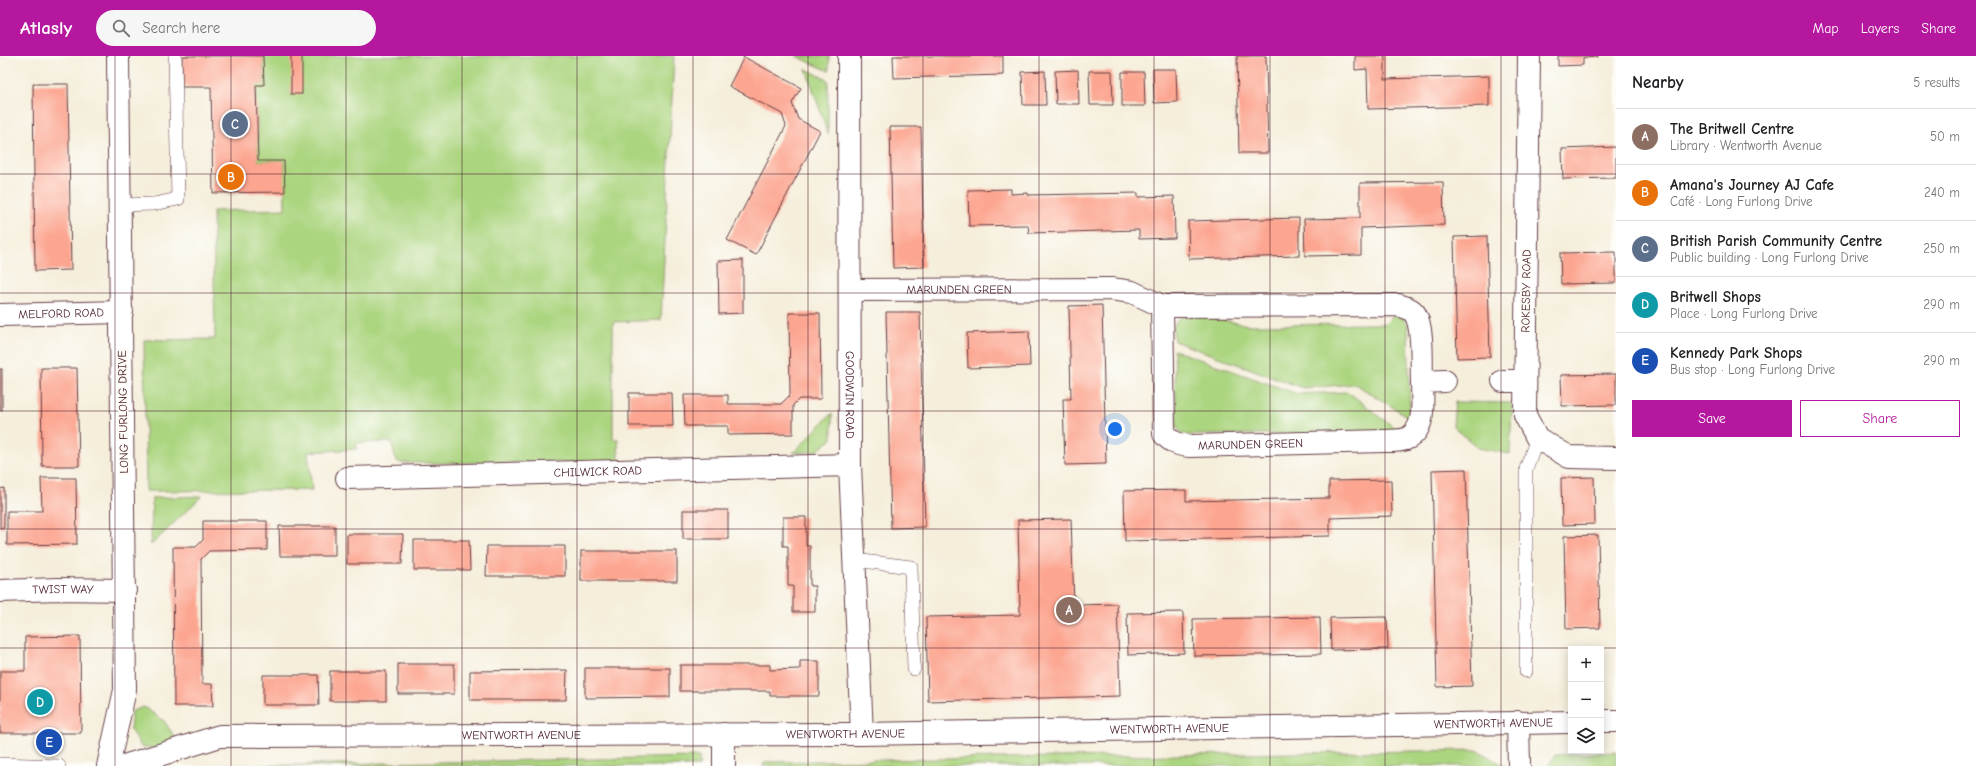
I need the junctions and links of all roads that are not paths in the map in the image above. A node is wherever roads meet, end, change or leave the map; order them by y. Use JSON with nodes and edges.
{"nodes":[{"id":1,"x":118,"y":56,"type":"edge"},
{"id":2,"x":175,"y":56,"type":"edge"},
{"id":3,"x":849,"y":56,"type":"edge"},
{"id":4,"x":1529,"y":56,"type":"edge"},
{"id":5,"x":120,"y":205,"type":"junction"},
{"id":6,"x":850,"y":290,"type":"junction"},
{"id":7,"x":1162,"y":306,"type":"junction"},
{"id":8,"x":122,"y":312,"type":"junction"},
{"id":9,"x":0,"y":315,"type":"edge"},
{"id":10,"x":1445,"y":381,"type":"dead end"},
{"id":11,"x":1503,"y":381,"type":"dead end"},
{"id":12,"x":1524,"y":381,"type":"junction"},
{"id":13,"x":1422,"y":382,"type":"junction"},
{"id":14,"x":1537,"y":438,"type":"junction"},
{"id":15,"x":1616,"y":458,"type":"edge"},
{"id":16,"x":850,"y":465,"type":"junction"},
{"id":17,"x":347,"y":478,"type":"dead end"},
{"id":18,"x":854,"y":560,"type":"junction"},
{"id":19,"x":125,"y":590,"type":"junction"},
{"id":20,"x":0,"y":591,"type":"edge"},
{"id":21,"x":914,"y":670,"type":"dead end"},
{"id":22,"x":1526,"y":672,"type":"dead end"},
{"id":23,"x":1604,"y":721,"type":"edge"},
{"id":24,"x":1616,"y":721,"type":"edge"},
{"id":25,"x":1518,"y":722,"type":"junction"},
{"id":26,"x":1568,"y":722,"type":"edge"},
{"id":27,"x":724,"y":734,"type":"junction"},
{"id":28,"x":862,"y":734,"type":"junction"},
{"id":29,"x":0,"y":764,"type":"edge"},
{"id":30,"x":60,"y":766,"type":"edge"},
{"id":31,"x":108,"y":766,"type":"edge"},
{"id":32,"x":124,"y":766,"type":"edge"},
{"id":33,"x":724,"y":766,"type":"edge"},
{"id":34,"x":1520,"y":766,"type":"edge"}],
"edges":[{"from":1,"to":5,"type":"street","name":"LONG FURLONG DRIVE"},
{"from":2,"to":5,"type":"lane"},
{"from":3,"to":6,"type":"street","name":"GOODWIN ROAD"},
{"from":4,"to":12,"type":"street","name":"ROKESBY ROAD"},
{"from":5,"to":8,"type":"street","name":"LONG FURLONG DRIVE"},
{"from":6,"to":7,"type":"street","name":"MARUNDEN GREEN"},
{"from":6,"to":16,"type":"street","name":"GOODWIN ROAD"},
{"from":7,"to":13,"type":"street","name":"MARUNDEN GREEN"},
{"from":7,"to":13,"type":"street","name":"MARUNDEN GREEN"},
{"from":8,"to":9,"type":"street","name":"MELFORD ROAD"},
{"from":8,"to":19,"type":"street","name":"LONG FURLONG DRIVE"},
{"from":10,"to":13,"type":"street"},
{"from":11,"to":12,"type":"street"},
{"from":12,"to":14,"type":"street","name":"ROKESBY ROAD"},
{"from":14,"to":15,"type":"street"},
{"from":14,"to":22,"type":"lane"},
{"from":16,"to":17,"type":"street","name":"CHILWICK ROAD"},
{"from":16,"to":18,"type":"street","name":"GOODWIN ROAD"},
{"from":18,"to":21,"type":"lane"},
{"from":18,"to":28,"type":"street","name":"GOODWIN ROAD"},
{"from":19,"to":20,"type":"street","name":"TWIST WAY"},
{"from":19,"to":31,"type":"street","name":"LONG FURLONG DRIVE"},
{"from":23,"to":24,"type":"street"},
{"from":25,"to":26,"type":"street","name":"WENTWORTH AVENUE"},
{"from":25,"to":28,"type":"street","name":"WENTWORTH AVENUE"},
{"from":25,"to":34,"type":"street"},
{"from":27,"to":28,"type":"street","name":"WENTWORTH AVENUE"},
{"from":27,"to":32,"type":"street","name":"WENTWORTH AVENUE"},
{"from":27,"to":33,"type":"street"},
{"from":29,"to":30,"type":"lane"}]}
